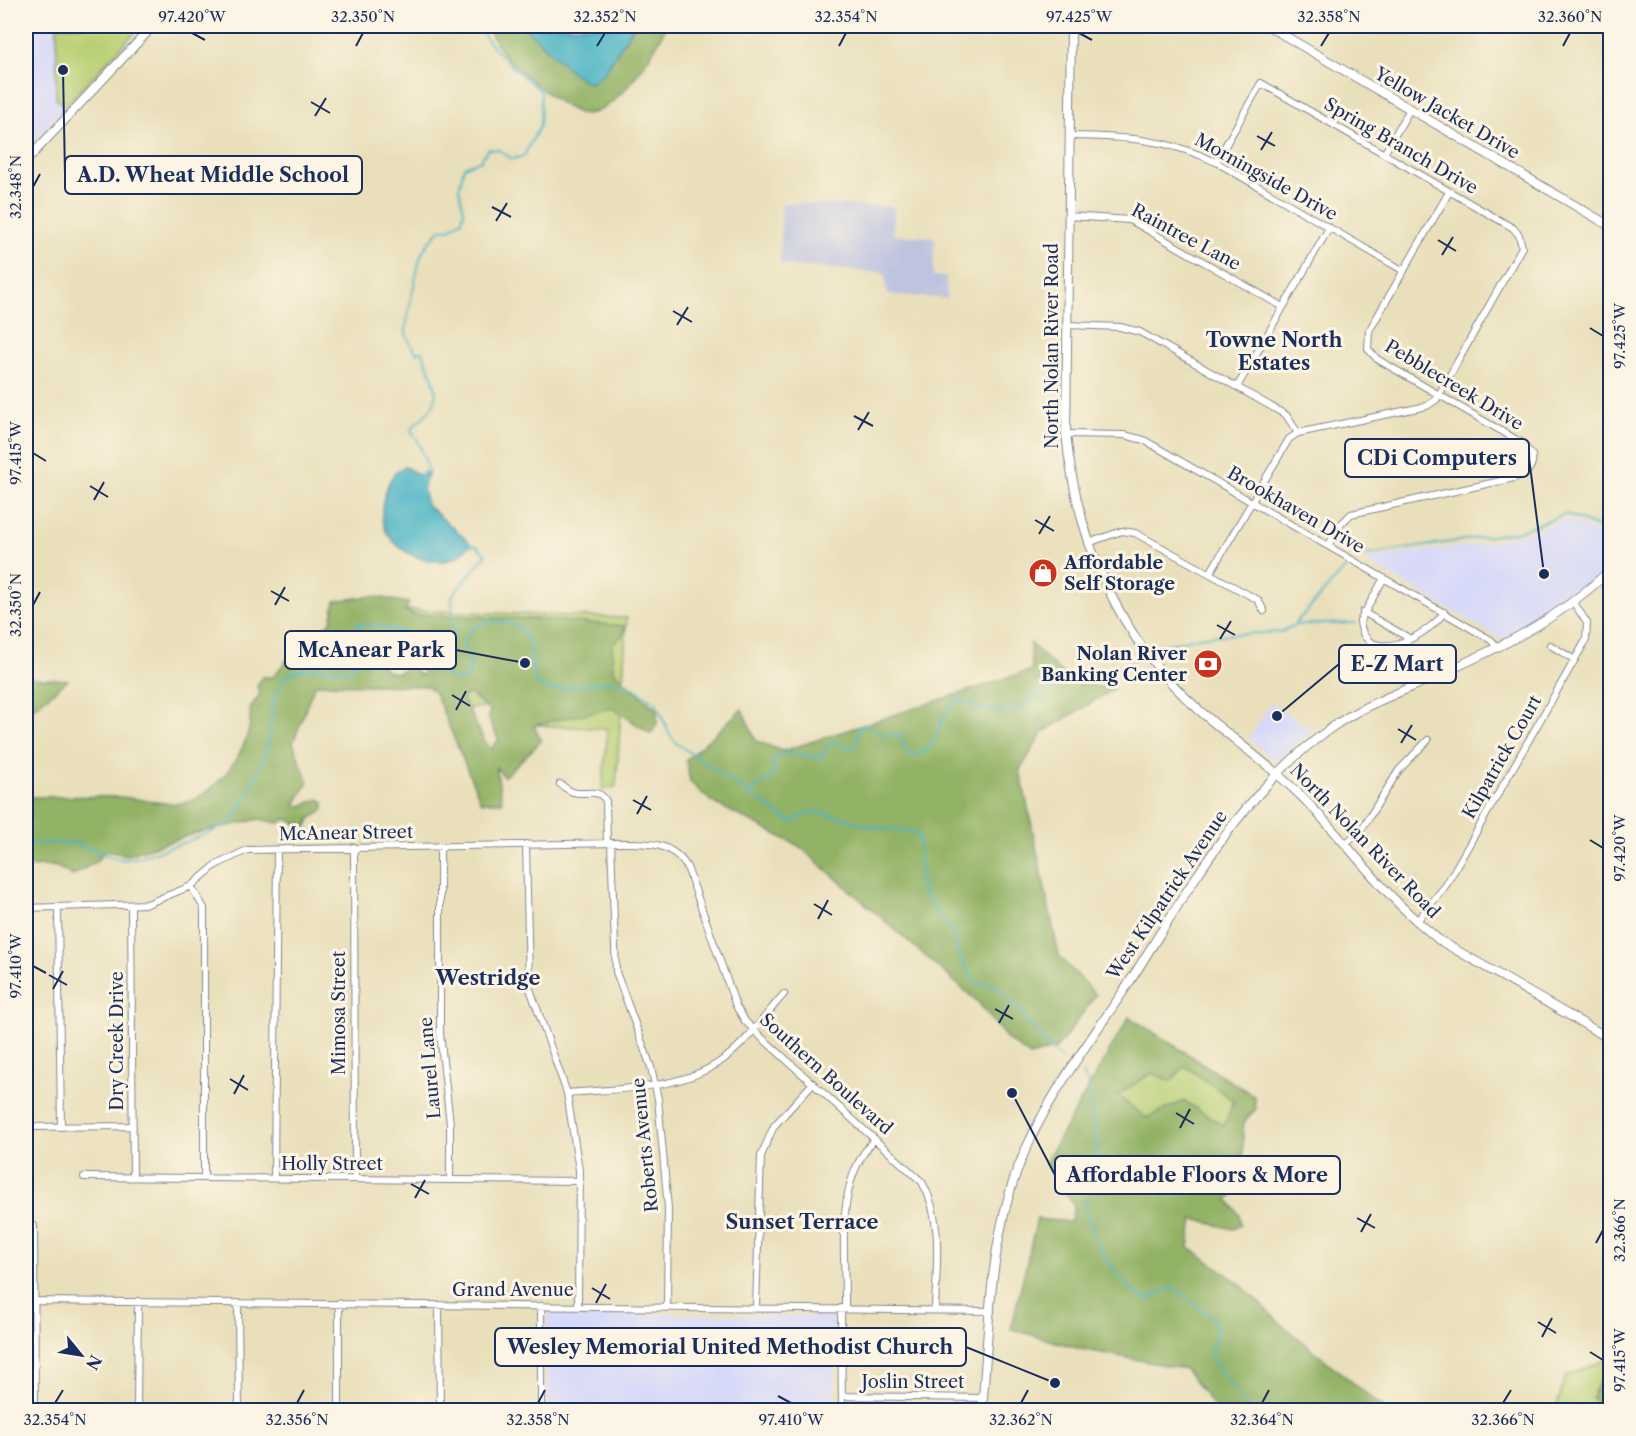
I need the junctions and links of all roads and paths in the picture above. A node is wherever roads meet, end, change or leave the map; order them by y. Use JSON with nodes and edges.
{"nodes":[{"id":1,"x":153,"y":26,"type":"edge"},
{"id":2,"x":1071,"y":26,"type":"edge"},
{"id":3,"x":1268,"y":26,"type":"edge"},
{"id":4,"x":1410,"y":109,"type":"junction"},
{"id":5,"x":1070,"y":136,"type":"junction"},
{"id":6,"x":1384,"y":154,"type":"junction"},
{"id":7,"x":26,"y":161,"type":"edge"},
{"id":8,"x":1216,"y":162,"type":"junction"},
{"id":9,"x":1449,"y":192,"type":"junction"},
{"id":10,"x":1068,"y":216,"type":"junction"},
{"id":11,"x":1611,"y":226,"type":"edge"},
{"id":12,"x":1329,"y":228,"type":"junction"},
{"id":13,"x":1404,"y":271,"type":"junction"},
{"id":14,"x":1283,"y":307,"type":"junction"},
{"id":15,"x":1067,"y":325,"type":"junction"},
{"id":16,"x":1237,"y":387,"type":"junction"},
{"id":17,"x":1439,"y":395,"type":"junction"},
{"id":18,"x":1298,"y":433,"type":"junction"},
{"id":19,"x":1066,"y":434,"type":"junction"},
{"id":20,"x":1251,"y":501,"type":"junction"},
{"id":21,"x":1088,"y":543,"type":"junction"},
{"id":22,"x":1328,"y":546,"type":"junction"},
{"id":23,"x":1611,"y":570,"type":"edge"},
{"id":24,"x":1210,"y":573,"type":"junction"},
{"id":25,"x":1384,"y":578,"type":"junction"},
{"id":26,"x":1574,"y":603,"type":"junction"},
{"id":27,"x":1264,"y":610,"type":"dead end"},
{"id":28,"x":1364,"y":612,"type":"junction"},
{"id":29,"x":1444,"y":612,"type":"junction"},
{"id":30,"x":1409,"y":638,"type":"junction"},
{"id":31,"x":1550,"y":645,"type":"dead end"},
{"id":32,"x":1498,"y":648,"type":"junction"},
{"id":33,"x":1575,"y":660,"type":"junction"},
{"id":34,"x":1428,"y":740,"type":"dead end"},
{"id":35,"x":1277,"y":774,"type":"junction"},
{"id":36,"x":560,"y":784,"type":"dead end"},
{"id":37,"x":609,"y":843,"type":"junction"},
{"id":38,"x":526,"y":844,"type":"junction"},
{"id":39,"x":1345,"y":844,"type":"junction"},
{"id":40,"x":440,"y":846,"type":"junction"},
{"id":41,"x":354,"y":847,"type":"junction"},
{"id":42,"x":277,"y":849,"type":"junction"},
{"id":43,"x":679,"y":855,"type":"joint"},
{"id":44,"x":191,"y":886,"type":"junction"},
{"id":45,"x":131,"y":904,"type":"junction"},
{"id":46,"x":26,"y":908,"type":"edge"},
{"id":47,"x":58,"y":908,"type":"junction"},
{"id":48,"x":1417,"y":921,"type":"junction"},
{"id":49,"x":784,"y":994,"type":"dead end"},
{"id":50,"x":753,"y":1029,"type":"junction"},
{"id":51,"x":1611,"y":1039,"type":"edge"},
{"id":52,"x":655,"y":1083,"type":"junction"},
{"id":53,"x":813,"y":1083,"type":"junction"},
{"id":54,"x":567,"y":1093,"type":"junction"},
{"id":55,"x":133,"y":1126,"type":"junction"},
{"id":56,"x":26,"y":1127,"type":"edge"},
{"id":57,"x":61,"y":1127,"type":"junction"},
{"id":58,"x":875,"y":1138,"type":"junction"},
{"id":59,"x":84,"y":1177,"type":"dead end"},
{"id":60,"x":133,"y":1177,"type":"junction"},
{"id":61,"x":204,"y":1178,"type":"junction"},
{"id":62,"x":274,"y":1178,"type":"junction"},
{"id":63,"x":355,"y":1179,"type":"junction"},
{"id":64,"x":450,"y":1179,"type":"junction"},
{"id":65,"x":580,"y":1181,"type":"junction"},
{"id":66,"x":34,"y":1226,"type":"dead end"},
{"id":67,"x":34,"y":1301,"type":"junction"},
{"id":68,"x":138,"y":1301,"type":"junction"},
{"id":69,"x":238,"y":1303,"type":"junction"},
{"id":70,"x":339,"y":1304,"type":"junction"},
{"id":71,"x":439,"y":1305,"type":"junction"},
{"id":72,"x":541,"y":1306,"type":"junction"},
{"id":73,"x":578,"y":1306,"type":"junction"},
{"id":74,"x":667,"y":1307,"type":"junction"},
{"id":75,"x":756,"y":1307,"type":"junction"},
{"id":76,"x":843,"y":1308,"type":"junction"},
{"id":77,"x":935,"y":1310,"type":"junction"},
{"id":78,"x":991,"y":1311,"type":"junction"},
{"id":79,"x":26,"y":1336,"type":"edge"},
{"id":80,"x":35,"y":1336,"type":"junction"},
{"id":81,"x":842,"y":1396,"type":"junction"},
{"id":82,"x":983,"y":1398,"type":"junction"},
{"id":83,"x":34,"y":1410,"type":"edge"},
{"id":84,"x":137,"y":1410,"type":"edge"},
{"id":85,"x":239,"y":1410,"type":"edge"},
{"id":86,"x":339,"y":1410,"type":"edge"},
{"id":87,"x":440,"y":1410,"type":"edge"},
{"id":88,"x":542,"y":1410,"type":"edge"},
{"id":89,"x":842,"y":1410,"type":"edge"},
{"id":90,"x":982,"y":1410,"type":"edge"}],
"edges":[{"from":1,"to":7,"type":"street"},
{"from":2,"to":5,"type":"main road","name":"North Nolan River Road"},
{"from":3,"to":4,"type":"street","name":"Yellow Jacket Drive"},
{"from":4,"to":6,"type":"street"},
{"from":4,"to":11,"type":"street","name":"Yellow Jacket Drive"},
{"from":5,"to":8,"type":"street","name":"Morningside Drive"},
{"from":5,"to":10,"type":"main road","name":"North Nolan River Road"},
{"from":6,"to":8,"type":"street","name":"Spring Branch Drive"},
{"from":6,"to":9,"type":"street","name":"Spring Branch Drive"},
{"from":8,"to":12,"type":"street","name":"Morningside Drive"},
{"from":9,"to":13,"type":"street","name":"Pebblecreek Drive"},
{"from":9,"to":17,"type":"street","name":"Spring Branch Drive"},
{"from":10,"to":14,"type":"street","name":"Raintree Lane"},
{"from":10,"to":15,"type":"main road","name":"North Nolan River Road"},
{"from":12,"to":13,"type":"street","name":"Morningside Drive"},
{"from":12,"to":14,"type":"street"},
{"from":13,"to":17,"type":"street","name":"Pebblecreek Drive"},
{"from":14,"to":16,"type":"street"},
{"from":15,"to":16,"type":"street"},
{"from":15,"to":19,"type":"main road","name":"North Nolan River Road"},
{"from":16,"to":18,"type":"street"},
{"from":17,"to":18,"type":"street"},
{"from":17,"to":22,"type":"street","name":"Pebblecreek Drive"},
{"from":18,"to":20,"type":"street"},
{"from":19,"to":20,"type":"street","name":"Brookhaven Drive"},
{"from":19,"to":21,"type":"main road","name":"North Nolan River Road"},
{"from":20,"to":22,"type":"street","name":"Brookhaven Drive"},
{"from":20,"to":24,"type":"street"},
{"from":21,"to":24,"type":"street"},
{"from":21,"to":35,"type":"main road","name":"North Nolan River Road"},
{"from":22,"to":25,"type":"street","name":"Brookhaven Drive"},
{"from":23,"to":26,"type":"main road","name":"West Kilpatrick Avenue"},
{"from":24,"to":27,"type":"street"},
{"from":25,"to":28,"type":"street"},
{"from":25,"to":29,"type":"street","name":"Brookhaven Drive"},
{"from":26,"to":32,"type":"main road","name":"West Kilpatrick Avenue"},
{"from":26,"to":33,"type":"street","name":"Kilpatrick Court"},
{"from":28,"to":30,"type":"street"},
{"from":28,"to":30,"type":"street"},
{"from":29,"to":30,"type":"street"},
{"from":29,"to":32,"type":"street","name":"Brookhaven Drive"},
{"from":31,"to":33,"type":"street"},
{"from":32,"to":35,"type":"main road","name":"West Kilpatrick Avenue"},
{"from":33,"to":48,"type":"street","name":"Kilpatrick Court"},
{"from":34,"to":39,"type":"street"},
{"from":35,"to":39,"type":"main road","name":"North Nolan River Road"},
{"from":35,"to":78,"type":"main road","name":"West Kilpatrick Avenue"},
{"from":36,"to":37,"type":"street","name":"Roberts Avenue"},
{"from":37,"to":38,"type":"street","name":"McAnear Street"},
{"from":37,"to":43,"type":"street","name":"McAnear Street"},
{"from":37,"to":52,"type":"street","name":"Roberts Avenue"},
{"from":38,"to":40,"type":"street","name":"McAnear Street"},
{"from":38,"to":54,"type":"street"},
{"from":39,"to":48,"type":"main road","name":"North Nolan River Road"},
{"from":40,"to":41,"type":"street","name":"McAnear Street"},
{"from":40,"to":64,"type":"street","name":"Laurel Lane"},
{"from":41,"to":42,"type":"street","name":"McAnear Street"},
{"from":41,"to":63,"type":"street","name":"Mimosa Street"},
{"from":42,"to":44,"type":"street","name":"McAnear Street"},
{"from":42,"to":62,"type":"street"},
{"from":43,"to":50,"type":"street","name":"Southern Boulevard"},
{"from":44,"to":45,"type":"street","name":"McAnear Street"},
{"from":44,"to":61,"type":"street"},
{"from":45,"to":47,"type":"street","name":"McAnear Street"},
{"from":45,"to":55,"type":"street","name":"Dry Creek Drive"},
{"from":46,"to":47,"type":"street","name":"McAnear Street"},
{"from":47,"to":57,"type":"street"},
{"from":48,"to":51,"type":"main road","name":"North Nolan River Road"},
{"from":49,"to":50,"type":"street"},
{"from":50,"to":52,"type":"street"},
{"from":50,"to":53,"type":"street","name":"Southern Boulevard"},
{"from":52,"to":54,"type":"street"},
{"from":52,"to":74,"type":"street","name":"Roberts Avenue"},
{"from":53,"to":58,"type":"street","name":"Southern Boulevard"},
{"from":53,"to":75,"type":"street"},
{"from":54,"to":65,"type":"street"},
{"from":55,"to":57,"type":"street"},
{"from":55,"to":60,"type":"street","name":"Dry Creek Drive"},
{"from":56,"to":57,"type":"street"},
{"from":58,"to":76,"type":"street"},
{"from":58,"to":77,"type":"street","name":"Southern Boulevard"},
{"from":59,"to":60,"type":"street","name":"Holly Street"},
{"from":60,"to":61,"type":"street","name":"Holly Street"},
{"from":61,"to":62,"type":"street","name":"Holly Street"},
{"from":62,"to":63,"type":"street","name":"Holly Street"},
{"from":63,"to":64,"type":"street","name":"Holly Street"},
{"from":64,"to":65,"type":"street","name":"Holly Street"},
{"from":65,"to":73,"type":"street"},
{"from":66,"to":67,"type":"street"},
{"from":67,"to":68,"type":"street","name":"Grand Avenue"},
{"from":67,"to":80,"type":"street"},
{"from":68,"to":69,"type":"street","name":"Grand Avenue"},
{"from":68,"to":84,"type":"street"},
{"from":69,"to":70,"type":"street","name":"Grand Avenue"},
{"from":69,"to":85,"type":"street"},
{"from":70,"to":71,"type":"street","name":"Grand Avenue"},
{"from":70,"to":86,"type":"street"},
{"from":71,"to":72,"type":"street","name":"Grand Avenue"},
{"from":71,"to":87,"type":"street"},
{"from":72,"to":73,"type":"street","name":"Grand Avenue"},
{"from":72,"to":88,"type":"street"},
{"from":73,"to":74,"type":"street","name":"Grand Avenue"},
{"from":74,"to":75,"type":"street","name":"Grand Avenue"},
{"from":75,"to":76,"type":"street","name":"Grand Avenue"},
{"from":76,"to":77,"type":"street","name":"Grand Avenue"},
{"from":76,"to":81,"type":"street"},
{"from":77,"to":78,"type":"street","name":"Grand Avenue"},
{"from":78,"to":82,"type":"main road","name":"West Kilpatrick Avenue"},
{"from":79,"to":80,"type":"street"},
{"from":80,"to":83,"type":"street"},
{"from":81,"to":82,"type":"street","name":"Joslin Street"},
{"from":81,"to":89,"type":"street"},
{"from":82,"to":90,"type":"main road","name":"West Kilpatrick Avenue"}]}
